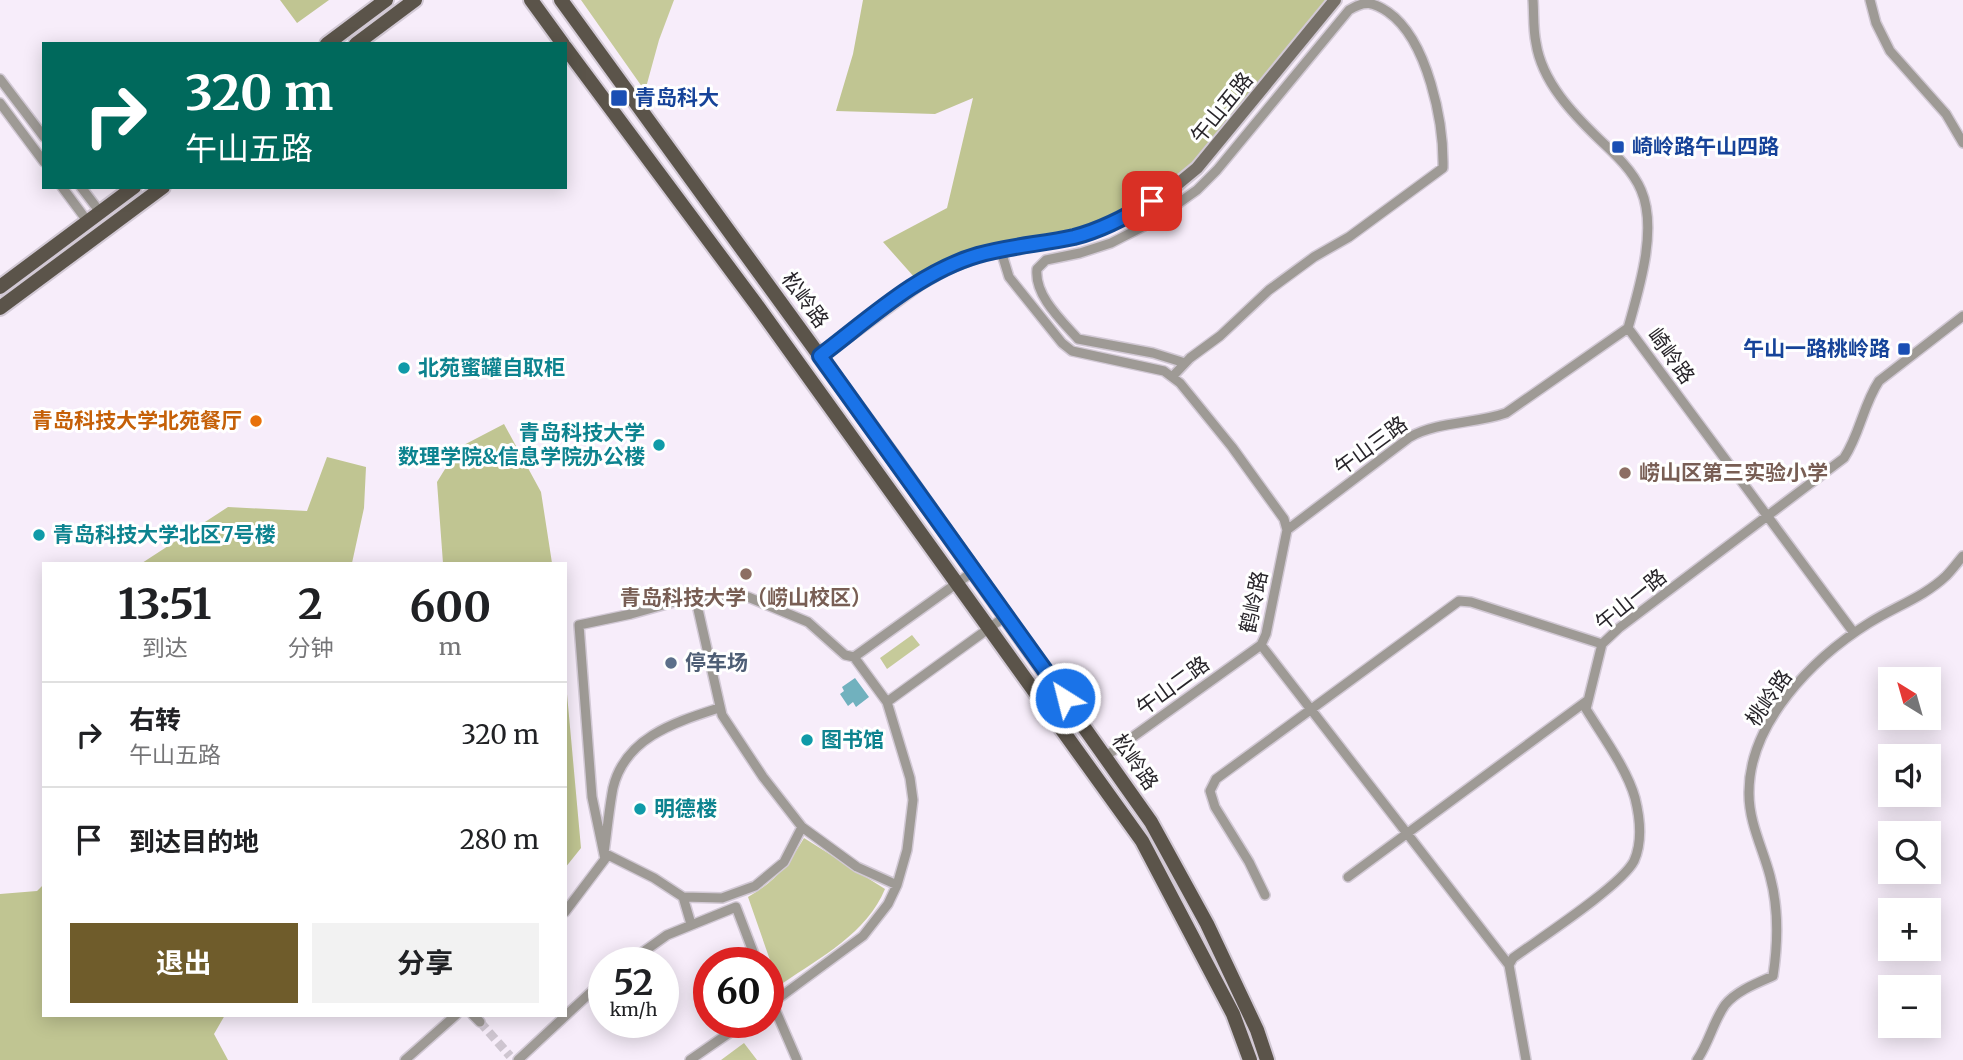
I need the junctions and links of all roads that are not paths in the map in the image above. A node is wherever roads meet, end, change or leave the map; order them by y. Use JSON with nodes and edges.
{"nodes":[{"id":1,"x":386,"y":0,"type":"edge"},
{"id":2,"x":415,"y":0,"type":"edge"},
{"id":3,"x":531,"y":0,"type":"edge"},
{"id":4,"x":561,"y":0,"type":"edge"},
{"id":5,"x":1335,"y":0,"type":"edge"},
{"id":6,"x":1533,"y":0,"type":"edge"},
{"id":7,"x":1870,"y":0,"type":"edge"},
{"id":8,"x":330,"y":42,"type":"edge"},
{"id":9,"x":359,"y":42,"type":"edge"},
{"id":10,"x":562,"y":42,"type":"edge"},
{"id":11,"x":567,"y":49,"type":"edge"},
{"id":12,"x":0,"y":79,"type":"edge"},
{"id":13,"x":0,"y":103,"type":"edge"},
{"id":14,"x":42,"y":134,"type":"edge"},
{"id":15,"x":1963,"y":143,"type":"edge"},
{"id":16,"x":42,"y":159,"type":"edge"},
{"id":17,"x":63,"y":189,"type":"edge"},
{"id":18,"x":83,"y":189,"type":"edge"},
{"id":19,"x":131,"y":189,"type":"edge"},
{"id":20,"x":160,"y":189,"type":"edge"},
{"id":21,"x":100,"y":212,"type":"junction"},
{"id":22,"x":88,"y":222,"type":"junction"},
{"id":23,"x":1002,"y":251,"type":"junction"},
{"id":24,"x":0,"y":287,"type":"edge"},
{"id":25,"x":0,"y":308,"type":"edge"},
{"id":26,"x":1963,"y":316,"type":"edge"},
{"id":27,"x":1628,"y":328,"type":"junction"},
{"id":28,"x":820,"y":356,"type":"junction"},
{"id":29,"x":1185,"y":363,"type":"junction"},
{"id":30,"x":1172,"y":377,"type":"junction"},
{"id":31,"x":1768,"y":518,"type":"junction"},
{"id":32,"x":1287,"y":530,"type":"junction"},
{"id":33,"x":1963,"y":556,"type":"edge"},
{"id":34,"x":974,"y":571,"type":"junction"},
{"id":35,"x":957,"y":583,"type":"junction"},
{"id":36,"x":695,"y":596,"type":"junction"},
{"id":37,"x":1006,"y":616,"type":"junction"},
{"id":38,"x":988,"y":628,"type":"junction"},
{"id":39,"x":1854,"y":633,"type":"junction"},
{"id":40,"x":1602,"y":644,"type":"junction"},
{"id":41,"x":1261,"y":645,"type":"junction"},
{"id":42,"x":853,"y":657,"type":"junction"},
{"id":43,"x":1588,"y":700,"type":"junction"},
{"id":44,"x":887,"y":702,"type":"junction"},
{"id":45,"x":719,"y":708,"type":"junction"},
{"id":46,"x":1312,"y":710,"type":"junction"},
{"id":47,"x":1106,"y":756,"type":"junction"},
{"id":48,"x":802,"y":827,"type":"junction"},
{"id":49,"x":1407,"y":833,"type":"junction"},
{"id":50,"x":604,"y":853,"type":"junction"},
{"id":51,"x":1348,"y":877,"type":"dead end"},
{"id":52,"x":897,"y":884,"type":"junction"},
{"id":53,"x":1265,"y":895,"type":"dead end"},
{"id":54,"x":683,"y":897,"type":"junction"},
{"id":55,"x":567,"y":909,"type":"edge"},
{"id":56,"x":691,"y":924,"type":"junction"},
{"id":57,"x":650,"y":947,"type":"edge"},
{"id":58,"x":751,"y":947,"type":"edge"},
{"id":59,"x":1508,"y":965,"type":"junction"},
{"id":60,"x":588,"y":994,"type":"edge"},
{"id":61,"x":784,"y":995,"type":"edge"},
{"id":62,"x":567,"y":1012,"type":"edge"},
{"id":63,"x":454,"y":1017,"type":"edge"},
{"id":64,"x":562,"y":1017,"type":"edge"},
{"id":65,"x":784,"y":1034,"type":"edge"},
{"id":66,"x":722,"y":1038,"type":"edge"},
{"id":67,"x":514,"y":1059,"type":"edge"},
{"id":68,"x":405,"y":1060,"type":"edge"},
{"id":69,"x":690,"y":1060,"type":"edge"},
{"id":70,"x":797,"y":1060,"type":"edge"},
{"id":71,"x":1250,"y":1060,"type":"edge"},
{"id":72,"x":1267,"y":1060,"type":"edge"},
{"id":73,"x":1526,"y":1060,"type":"edge"},
{"id":74,"x":1696,"y":1060,"type":"edge"}],
"edges":[{"from":1,"to":8,"type":"main road"},
{"from":2,"to":9,"type":"main road"},
{"from":3,"to":10,"type":"main road","name":"松岭路"},
{"from":4,"to":28,"type":"main road","name":"松岭路"},
{"from":5,"to":23,"type":"street","name":"午山五路"},
{"from":6,"to":27,"type":"street","name":"崎岭路"},
{"from":7,"to":15,"type":"street"},
{"from":11,"to":35,"type":"main road","name":"松岭路"},
{"from":12,"to":14,"type":"street"},
{"from":13,"to":16,"type":"street"},
{"from":17,"to":22,"type":"street"},
{"from":18,"to":21,"type":"street"},
{"from":19,"to":21,"type":"main road"},
{"from":20,"to":25,"type":"main road"},
{"from":21,"to":22,"type":"main road"},
{"from":22,"to":24,"type":"main road"},
{"from":23,"to":28,"type":"street","name":"午山五路"},
{"from":23,"to":30,"type":"street"},
{"from":26,"to":31,"type":"street","name":"午山一路"},
{"from":27,"to":31,"type":"street","name":"崎岭路"},
{"from":27,"to":32,"type":"street","name":"午山三路"},
{"from":28,"to":34,"type":"main road","name":"松岭路"},
{"from":29,"to":29,"type":"street"},
{"from":29,"to":30,"type":"street"},
{"from":30,"to":32,"type":"street"},
{"from":31,"to":39,"type":"street","name":"崎岭路"},
{"from":31,"to":40,"type":"street","name":"午山一路"},
{"from":32,"to":41,"type":"street","name":"鹤岭路"},
{"from":33,"to":39,"type":"street","name":"桃岭路"},
{"from":34,"to":35,"type":"street"},
{"from":34,"to":37,"type":"main road","name":"松岭路"},
{"from":35,"to":38,"type":"main road","name":"松岭路"},
{"from":35,"to":42,"type":"street"},
{"from":36,"to":42,"type":"street"},
{"from":36,"to":45,"type":"street"},
{"from":36,"to":50,"type":"street"},
{"from":37,"to":38,"type":"street"},
{"from":37,"to":47,"type":"main road","name":"松岭路"},
{"from":38,"to":44,"type":"street"},
{"from":38,"to":71,"type":"main road","name":"松岭路"},
{"from":39,"to":74,"type":"street","name":"桃岭路"},
{"from":40,"to":43,"type":"street","name":"午山一路"},
{"from":40,"to":46,"type":"street"},
{"from":41,"to":46,"type":"street","name":"鹤岭路"},
{"from":41,"to":47,"type":"street","name":"午山二路"},
{"from":42,"to":44,"type":"street"},
{"from":43,"to":49,"type":"street"},
{"from":43,"to":59,"type":"street"},
{"from":44,"to":52,"type":"street"},
{"from":45,"to":48,"type":"street"},
{"from":45,"to":50,"type":"street"},
{"from":46,"to":49,"type":"street","name":"鹤岭路"},
{"from":46,"to":53,"type":"street"},
{"from":47,"to":72,"type":"main road","name":"松岭路"},
{"from":48,"to":52,"type":"street"},
{"from":48,"to":54,"type":"street"},
{"from":49,"to":51,"type":"street"},
{"from":49,"to":59,"type":"street","name":"鹤岭路"},
{"from":50,"to":54,"type":"street"},
{"from":50,"to":55,"type":"street"},
{"from":52,"to":61,"type":"street"},
{"from":54,"to":56,"type":"street"},
{"from":56,"to":57,"type":"street"},
{"from":56,"to":58,"type":"street"},
{"from":59,"to":73,"type":"street","name":"鹤岭路"},
{"from":60,"to":62,"type":"street"},
{"from":63,"to":68,"type":"street"},
{"from":64,"to":67,"type":"street"},
{"from":65,"to":70,"type":"street"},
{"from":66,"to":69,"type":"street"}]}
